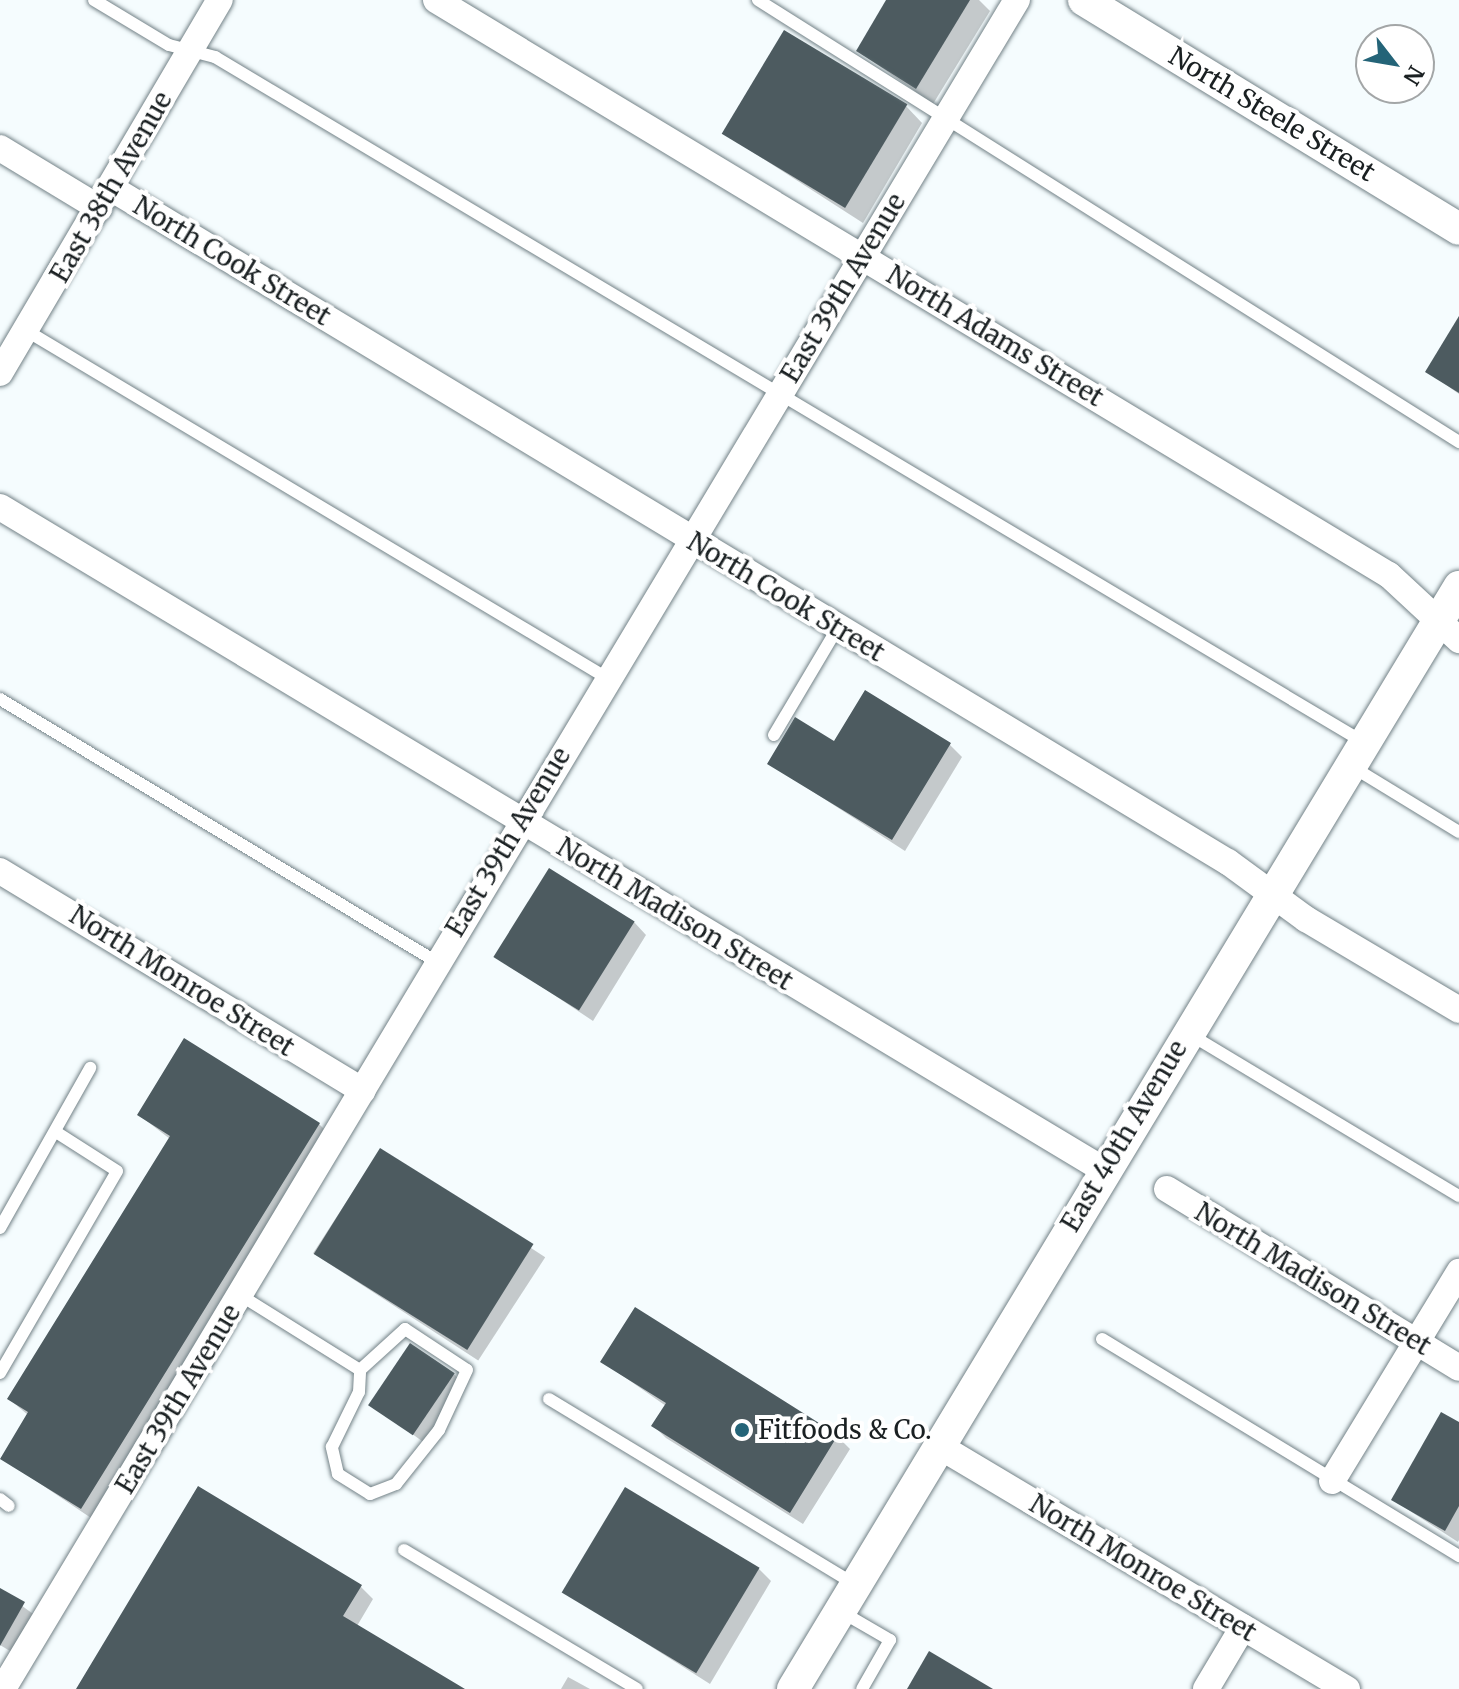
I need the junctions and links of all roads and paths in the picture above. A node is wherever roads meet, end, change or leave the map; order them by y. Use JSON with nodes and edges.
{"nodes":[{"id":1,"x":94,"y":0,"type":"edge"},
{"id":2,"x":220,"y":0,"type":"edge"},
{"id":3,"x":436,"y":0,"type":"edge"},
{"id":4,"x":758,"y":0,"type":"edge"},
{"id":5,"x":1017,"y":0,"type":"edge"},
{"id":6,"x":1084,"y":0,"type":"edge"},
{"id":7,"x":190,"y":50,"type":"junction"},
{"id":8,"x":948,"y":115,"type":"junction"},
{"id":9,"x":0,"y":148,"type":"edge"},
{"id":10,"x":105,"y":198,"type":"junction"},
{"id":11,"x":1459,"y":229,"type":"edge"},
{"id":12,"x":863,"y":256,"type":"junction"},
{"id":13,"x":27,"y":331,"type":"junction"},
{"id":14,"x":3,"y":360,"type":"edge"},
{"id":15,"x":778,"y":395,"type":"junction"},
{"id":16,"x":1459,"y":442,"type":"edge"},
{"id":17,"x":0,"y":507,"type":"edge"},
{"id":18,"x":691,"y":539,"type":"junction"},
{"id":19,"x":1459,"y":587,"type":"edge"},
{"id":20,"x":837,"y":629,"type":"junction"},
{"id":21,"x":1449,"y":630,"type":"edge"},
{"id":22,"x":607,"y":678,"type":"junction"},
{"id":23,"x":0,"y":699,"type":"edge"},
{"id":24,"x":774,"y":735,"type":"dead end"},
{"id":25,"x":1358,"y":755,"type":"junction"},
{"id":26,"x":520,"y":821,"type":"junction"},
{"id":27,"x":1459,"y":832,"type":"edge"},
{"id":28,"x":0,"y":871,"type":"edge"},
{"id":29,"x":1270,"y":892,"type":"junction"},
{"id":30,"x":435,"y":961,"type":"junction"},
{"id":31,"x":1459,"y":1010,"type":"edge"},
{"id":32,"x":1187,"y":1032,"type":"junction"},
{"id":33,"x":90,"y":1068,"type":"dead end"},
{"id":34,"x":363,"y":1091,"type":"junction"},
{"id":35,"x":56,"y":1132,"type":"junction"},
{"id":36,"x":1104,"y":1170,"type":"junction"},
{"id":37,"x":1167,"y":1189,"type":"dead end"},
{"id":38,"x":1459,"y":1196,"type":"edge"},
{"id":39,"x":0,"y":1228,"type":"edge"},
{"id":40,"x":1459,"y":1272,"type":"edge"},
{"id":41,"x":240,"y":1295,"type":"junction"},
{"id":42,"x":1102,"y":1339,"type":"dead end"},
{"id":43,"x":1416,"y":1342,"type":"junction"},
{"id":44,"x":1459,"y":1368,"type":"edge"},
{"id":45,"x":360,"y":1370,"type":"junction"},
{"id":46,"x":0,"y":1373,"type":"edge"},
{"id":47,"x":549,"y":1399,"type":"dead end"},
{"id":48,"x":939,"y":1446,"type":"junction"},
{"id":49,"x":1332,"y":1481,"type":"junction"},
{"id":50,"x":404,"y":1550,"type":"dead end"},
{"id":51,"x":1459,"y":1556,"type":"edge"},
{"id":52,"x":848,"y":1598,"type":"junction"},
{"id":53,"x":1243,"y":1627,"type":"junction"},
{"id":54,"x":4,"y":1687,"type":"edge"},
{"id":55,"x":637,"y":1689,"type":"edge"},
{"id":56,"x":793,"y":1689,"type":"edge"},
{"id":57,"x":862,"y":1689,"type":"edge"},
{"id":58,"x":1206,"y":1689,"type":"edge"},
{"id":59,"x":1347,"y":1689,"type":"edge"}],
"edges":[{"from":1,"to":7,"type":"lane"},
{"from":2,"to":7,"type":"street","name":"East 38th Avenue"},
{"from":3,"to":12,"type":"street","name":"North Adams Street"},
{"from":4,"to":8,"type":"lane"},
{"from":5,"to":8,"type":"street","name":"East 39th Avenue"},
{"from":6,"to":11,"type":"street","name":"North Steele Street"},
{"from":7,"to":10,"type":"street","name":"East 38th Avenue"},
{"from":7,"to":15,"type":"lane"},
{"from":8,"to":12,"type":"street","name":"East 39th Avenue"},
{"from":8,"to":16,"type":"lane"},
{"from":9,"to":10,"type":"street","name":"North Cook Street"},
{"from":10,"to":13,"type":"street","name":"East 38th Avenue"},
{"from":10,"to":18,"type":"street","name":"North Cook Street"},
{"from":12,"to":15,"type":"street","name":"East 39th Avenue"},
{"from":12,"to":21,"type":"street","name":"North Adams Street"},
{"from":13,"to":14,"type":"street","name":"East 38th Avenue"},
{"from":13,"to":22,"type":"lane"},
{"from":15,"to":18,"type":"street","name":"East 39th Avenue"},
{"from":15,"to":25,"type":"lane"},
{"from":17,"to":26,"type":"street","name":"North Madison Street"},
{"from":18,"to":20,"type":"street","name":"North Cook Street"},
{"from":18,"to":22,"type":"street","name":"East 39th Avenue"},
{"from":19,"to":21,"type":"street","name":"East 40th Avenue"},
{"from":20,"to":24,"type":"lane"},
{"from":20,"to":29,"type":"street","name":"North Cook Street"},
{"from":21,"to":25,"type":"street","name":"East 40th Avenue"},
{"from":22,"to":26,"type":"street","name":"East 39th Avenue"},
{"from":23,"to":30,"type":"lane"},
{"from":25,"to":27,"type":"lane"},
{"from":25,"to":29,"type":"street","name":"East 40th Avenue"},
{"from":26,"to":30,"type":"street","name":"East 39th Avenue"},
{"from":26,"to":36,"type":"street","name":"North Madison Street"},
{"from":28,"to":34,"type":"street","name":"North Monroe Street"},
{"from":29,"to":31,"type":"street","name":"North Cook Street"},
{"from":29,"to":32,"type":"street","name":"East 40th Avenue"},
{"from":30,"to":34,"type":"street","name":"East 39th Avenue"},
{"from":32,"to":36,"type":"street","name":"East 40th Avenue"},
{"from":32,"to":38,"type":"lane"},
{"from":33,"to":35,"type":"lane"},
{"from":34,"to":41,"type":"street","name":"East 39th Avenue"},
{"from":35,"to":39,"type":"lane"},
{"from":35,"to":46,"type":"lane"},
{"from":36,"to":48,"type":"street","name":"East 40th Avenue"},
{"from":37,"to":43,"type":"street","name":"North Madison Street"},
{"from":40,"to":43,"type":"street"},
{"from":41,"to":45,"type":"lane"},
{"from":41,"to":54,"type":"street","name":"East 39th Avenue"},
{"from":42,"to":49,"type":"lane"},
{"from":43,"to":44,"type":"street","name":"North Madison Street"},
{"from":43,"to":49,"type":"street"},
{"from":45,"to":45,"type":"lane"},
{"from":47,"to":52,"type":"lane"},
{"from":48,"to":52,"type":"street","name":"East 40th Avenue"},
{"from":48,"to":53,"type":"street","name":"North Monroe Street"},
{"from":49,"to":51,"type":"lane"},
{"from":50,"to":55,"type":"lane"},
{"from":52,"to":56,"type":"street","name":"East 40th Avenue"},
{"from":52,"to":57,"type":"lane"},
{"from":53,"to":58,"type":"street"},
{"from":53,"to":59,"type":"street","name":"North Monroe Street"}]}
